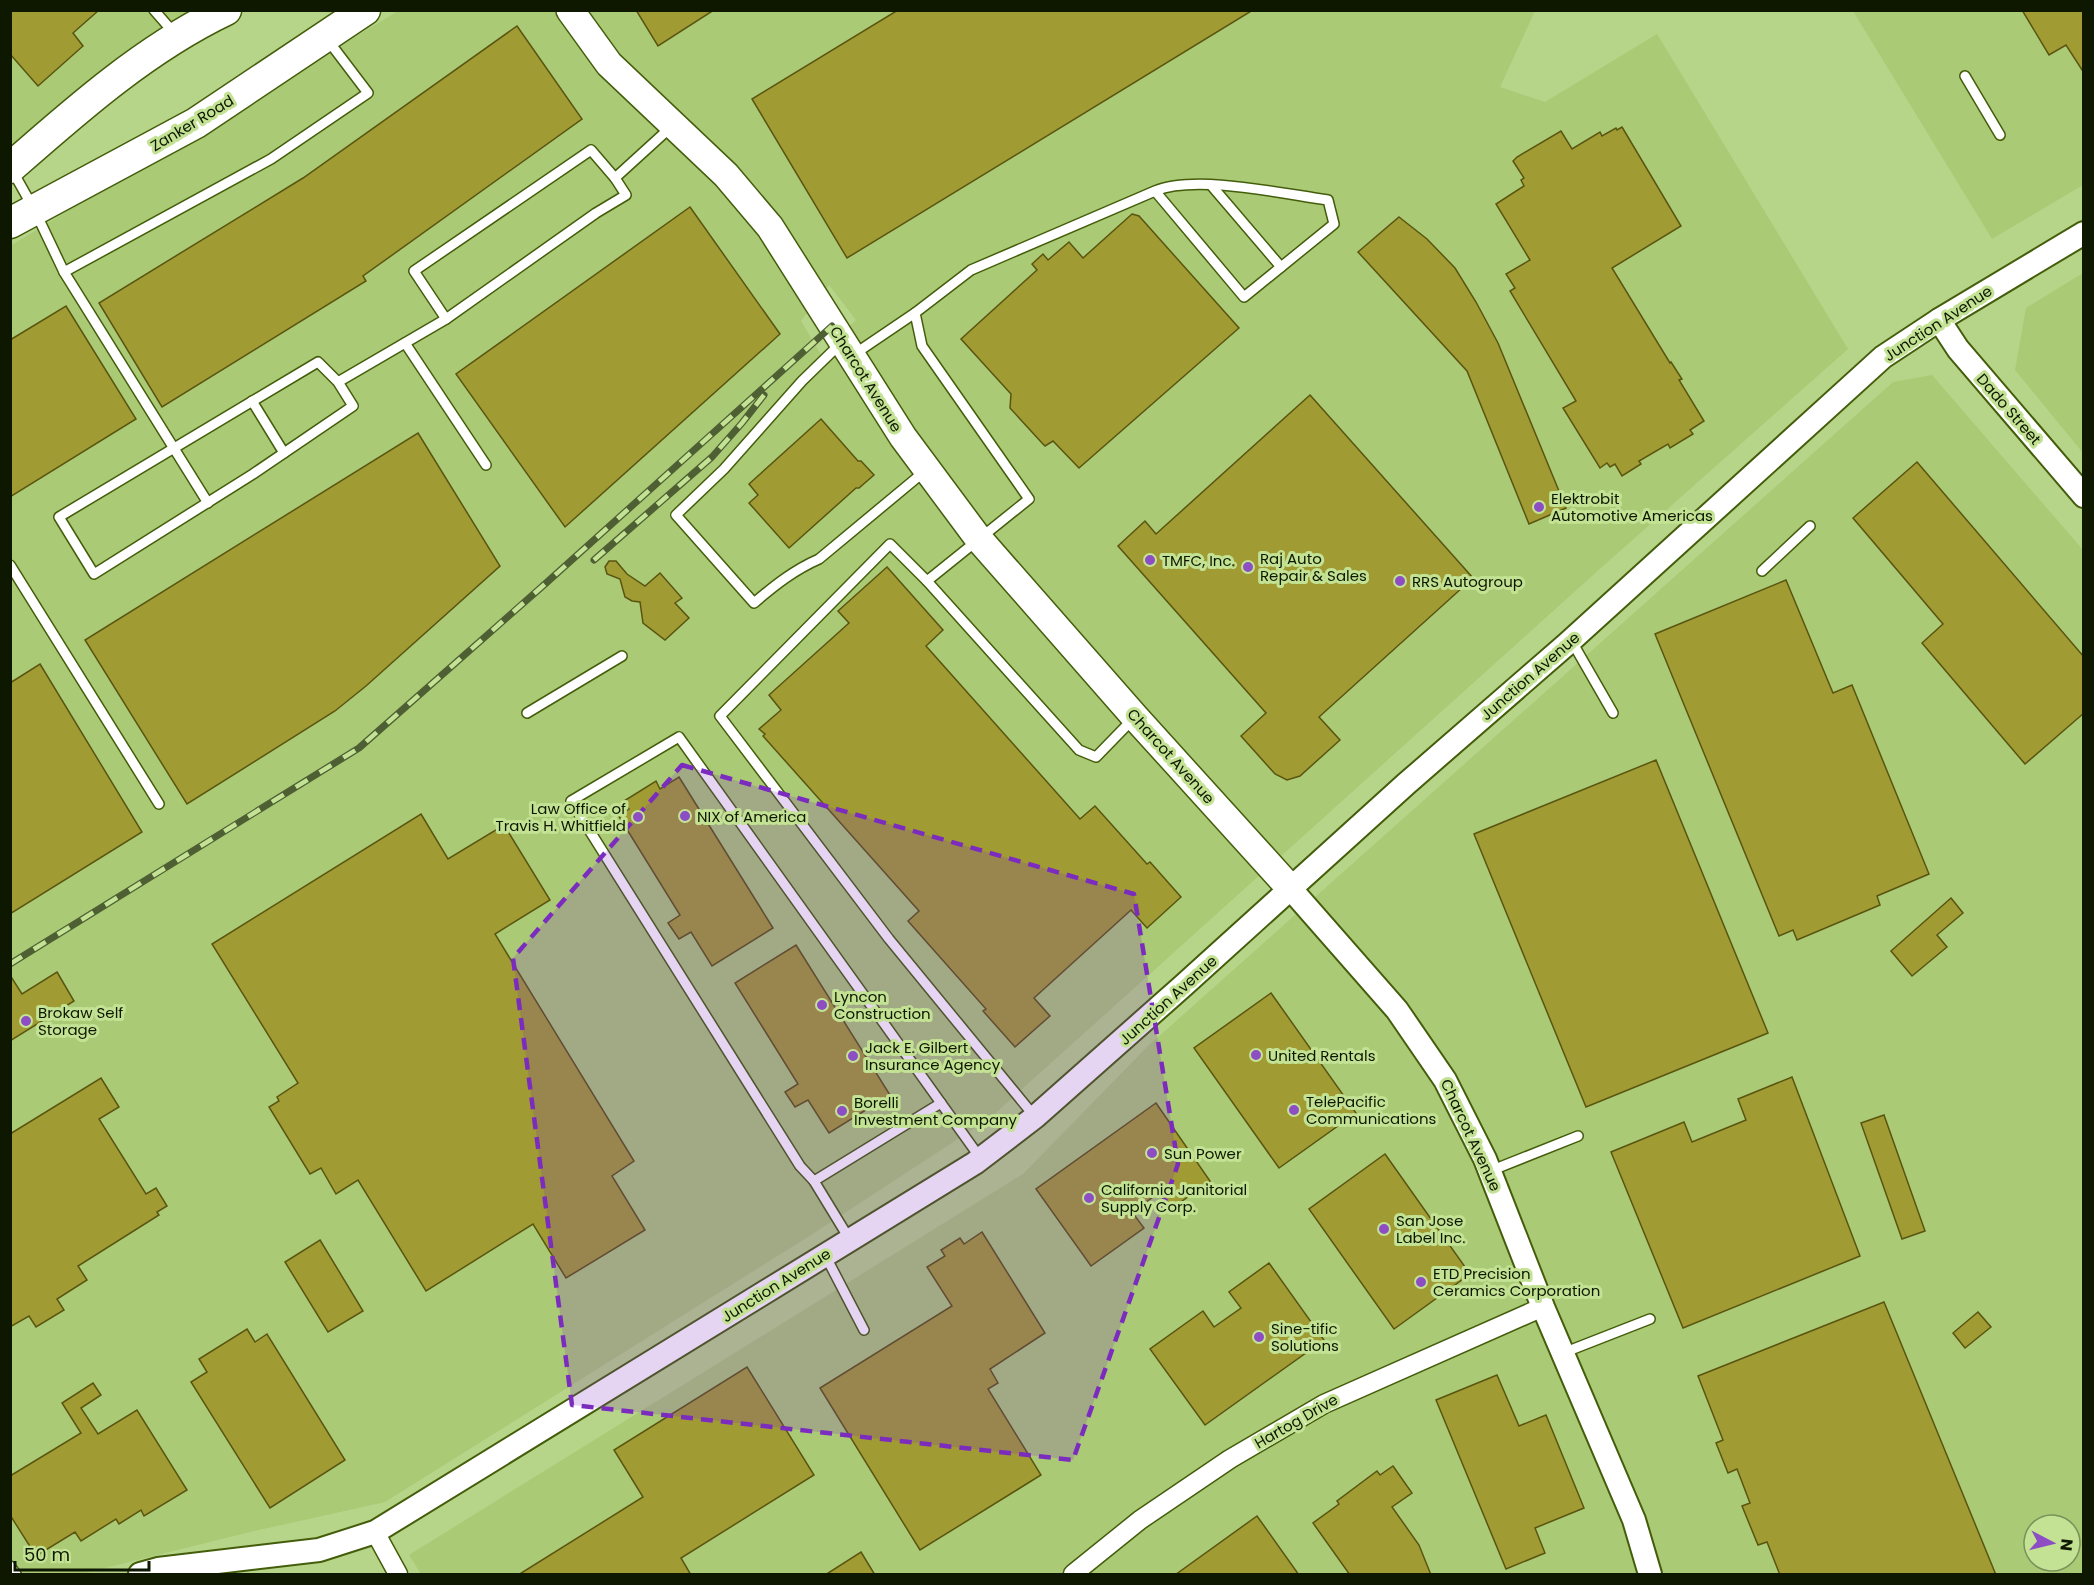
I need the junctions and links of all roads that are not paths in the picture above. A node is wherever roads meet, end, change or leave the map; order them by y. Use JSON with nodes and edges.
{"nodes":[{"id":1,"x":154,"y":10,"type":"edge"},
{"id":2,"x":226,"y":10,"type":"edge"},
{"id":3,"x":365,"y":10,"type":"edge"},
{"id":4,"x":570,"y":10,"type":"edge"},
{"id":5,"x":326,"y":37,"type":"junction"},
{"id":6,"x":178,"y":38,"type":"junction"},
{"id":7,"x":1965,"y":76,"type":"dead end"},
{"id":8,"x":673,"y":125,"type":"junction"},
{"id":9,"x":2000,"y":135,"type":"dead end"},
{"id":10,"x":10,"y":168,"type":"edge"},
{"id":11,"x":615,"y":178,"type":"junction"},
{"id":12,"x":1211,"y":185,"type":"junction"},
{"id":13,"x":1155,"y":191,"type":"junction"},
{"id":14,"x":23,"y":217,"type":"edge"},
{"id":15,"x":2084,"y":233,"type":"edge"},
{"id":16,"x":1281,"y":267,"type":"junction"},
{"id":17,"x":64,"y":272,"type":"junction"},
{"id":18,"x":915,"y":313,"type":"junction"},
{"id":19,"x":446,"y":319,"type":"junction"},
{"id":20,"x":1939,"y":320,"type":"junction"},
{"id":21,"x":405,"y":343,"type":"junction"},
{"id":22,"x":847,"y":350,"type":"junction"},
{"id":23,"x":338,"y":382,"type":"junction"},
{"id":24,"x":252,"y":401,"type":"junction"},
{"id":25,"x":174,"y":447,"type":"junction"},
{"id":26,"x":284,"y":453,"type":"junction"},
{"id":27,"x":486,"y":465,"type":"dead end"},
{"id":28,"x":926,"y":470,"type":"junction"},
{"id":29,"x":2084,"y":496,"type":"edge"},
{"id":30,"x":208,"y":502,"type":"junction"},
{"id":31,"x":1809,"y":526,"type":"dead end"},
{"id":32,"x":978,"y":538,"type":"junction"},
{"id":33,"x":10,"y":565,"type":"edge"},
{"id":34,"x":1762,"y":571,"type":"dead end"},
{"id":35,"x":927,"y":581,"type":"junction"},
{"id":36,"x":1571,"y":640,"type":"junction"},
{"id":37,"x":622,"y":656,"type":"dead end"},
{"id":38,"x":527,"y":713,"type":"dead end"},
{"id":39,"x":1613,"y":713,"type":"dead end"},
{"id":40,"x":1135,"y":717,"type":"junction"},
{"id":41,"x":159,"y":804,"type":"dead end"},
{"id":42,"x":1290,"y":888,"type":"junction"},
{"id":43,"x":941,"y":1103,"type":"junction"},
{"id":44,"x":1035,"y":1117,"type":"junction"},
{"id":45,"x":1578,"y":1136,"type":"dead end"},
{"id":46,"x":981,"y":1159,"type":"junction"},
{"id":47,"x":1490,"y":1171,"type":"junction"},
{"id":48,"x":814,"y":1181,"type":"junction"},
{"id":49,"x":850,"y":1240,"type":"junction"},
{"id":50,"x":825,"y":1255,"type":"junction"},
{"id":51,"x":1543,"y":1307,"type":"junction"},
{"id":52,"x":1650,"y":1319,"type":"dead end"},
{"id":53,"x":864,"y":1330,"type":"dead end"},
{"id":54,"x":1563,"y":1353,"type":"junction"},
{"id":55,"x":375,"y":1532,"type":"junction"},
{"id":56,"x":10,"y":1566,"type":"edge"},
{"id":57,"x":16,"y":1575,"type":"edge"},
{"id":58,"x":140,"y":1575,"type":"edge"},
{"id":59,"x":398,"y":1575,"type":"edge"},
{"id":60,"x":1073,"y":1575,"type":"edge"},
{"id":61,"x":1650,"y":1575,"type":"edge"}],
"edges":[{"from":1,"to":6,"type":"lane"},
{"from":2,"to":6,"type":"main road"},
{"from":3,"to":5,"type":"main road","name":"Zanker Road"},
{"from":4,"to":8,"type":"main road","name":"Charcot Avenue"},
{"from":5,"to":14,"type":"main road","name":"Zanker Road"},
{"from":5,"to":17,"type":"lane"},
{"from":6,"to":10,"type":"main road"},
{"from":7,"to":9,"type":"lane"},
{"from":8,"to":11,"type":"lane"},
{"from":8,"to":22,"type":"main road","name":"Charcot Avenue"},
{"from":10,"to":14,"type":"lane"},
{"from":11,"to":19,"type":"lane"},
{"from":11,"to":19,"type":"lane"},
{"from":12,"to":13,"type":"lane"},
{"from":12,"to":16,"type":"lane"},
{"from":12,"to":16,"type":"lane"},
{"from":13,"to":16,"type":"lane"},
{"from":13,"to":18,"type":"lane"},
{"from":14,"to":17,"type":"lane"},
{"from":15,"to":20,"type":"street","name":"Junction Avenue"},
{"from":17,"to":25,"type":"lane"},
{"from":18,"to":22,"type":"lane"},
{"from":18,"to":32,"type":"lane"},
{"from":19,"to":21,"type":"lane"},
{"from":20,"to":29,"type":"street","name":"Dado Street"},
{"from":20,"to":36,"type":"street","name":"Junction Avenue"},
{"from":21,"to":23,"type":"lane"},
{"from":21,"to":27,"type":"lane"},
{"from":22,"to":28,"type":"main road","name":"Charcot Avenue"},
{"from":22,"to":28,"type":"lane"},
{"from":23,"to":24,"type":"lane"},
{"from":23,"to":26,"type":"lane"},
{"from":24,"to":25,"type":"lane"},
{"from":24,"to":26,"type":"lane"},
{"from":25,"to":30,"type":"lane"},
{"from":25,"to":30,"type":"lane"},
{"from":26,"to":30,"type":"lane"},
{"from":28,"to":32,"type":"main road","name":"Charcot Avenue"},
{"from":31,"to":34,"type":"lane"},
{"from":32,"to":35,"type":"lane"},
{"from":32,"to":40,"type":"main road","name":"Charcot Avenue"},
{"from":33,"to":41,"type":"lane"},
{"from":35,"to":40,"type":"lane"},
{"from":35,"to":44,"type":"lane"},
{"from":36,"to":39,"type":"lane"},
{"from":36,"to":42,"type":"street","name":"Junction Avenue"},
{"from":37,"to":38,"type":"lane"},
{"from":40,"to":42,"type":"main road","name":"Charcot Avenue"},
{"from":42,"to":44,"type":"street","name":"Junction Avenue"},
{"from":42,"to":47,"type":"street","name":"Charcot Avenue"},
{"from":43,"to":46,"type":"lane"},
{"from":43,"to":48,"type":"lane"},
{"from":43,"to":48,"type":"lane"},
{"from":44,"to":46,"type":"street","name":"Junction Avenue"},
{"from":45,"to":47,"type":"lane"},
{"from":46,"to":49,"type":"street","name":"Junction Avenue"},
{"from":47,"to":51,"type":"street","name":"Charcot Avenue"},
{"from":48,"to":49,"type":"lane"},
{"from":49,"to":50,"type":"street","name":"Junction Avenue"},
{"from":50,"to":53,"type":"lane"},
{"from":50,"to":55,"type":"street","name":"Junction Avenue"},
{"from":51,"to":54,"type":"street","name":"Charcot Avenue"},
{"from":51,"to":60,"type":"street","name":"Hartog Drive"},
{"from":52,"to":54,"type":"lane"},
{"from":54,"to":61,"type":"street","name":"Charcot Avenue"},
{"from":55,"to":58,"type":"street","name":"Junction Avenue"},
{"from":55,"to":59,"type":"street"},
{"from":56,"to":57,"type":"lane"}]}
